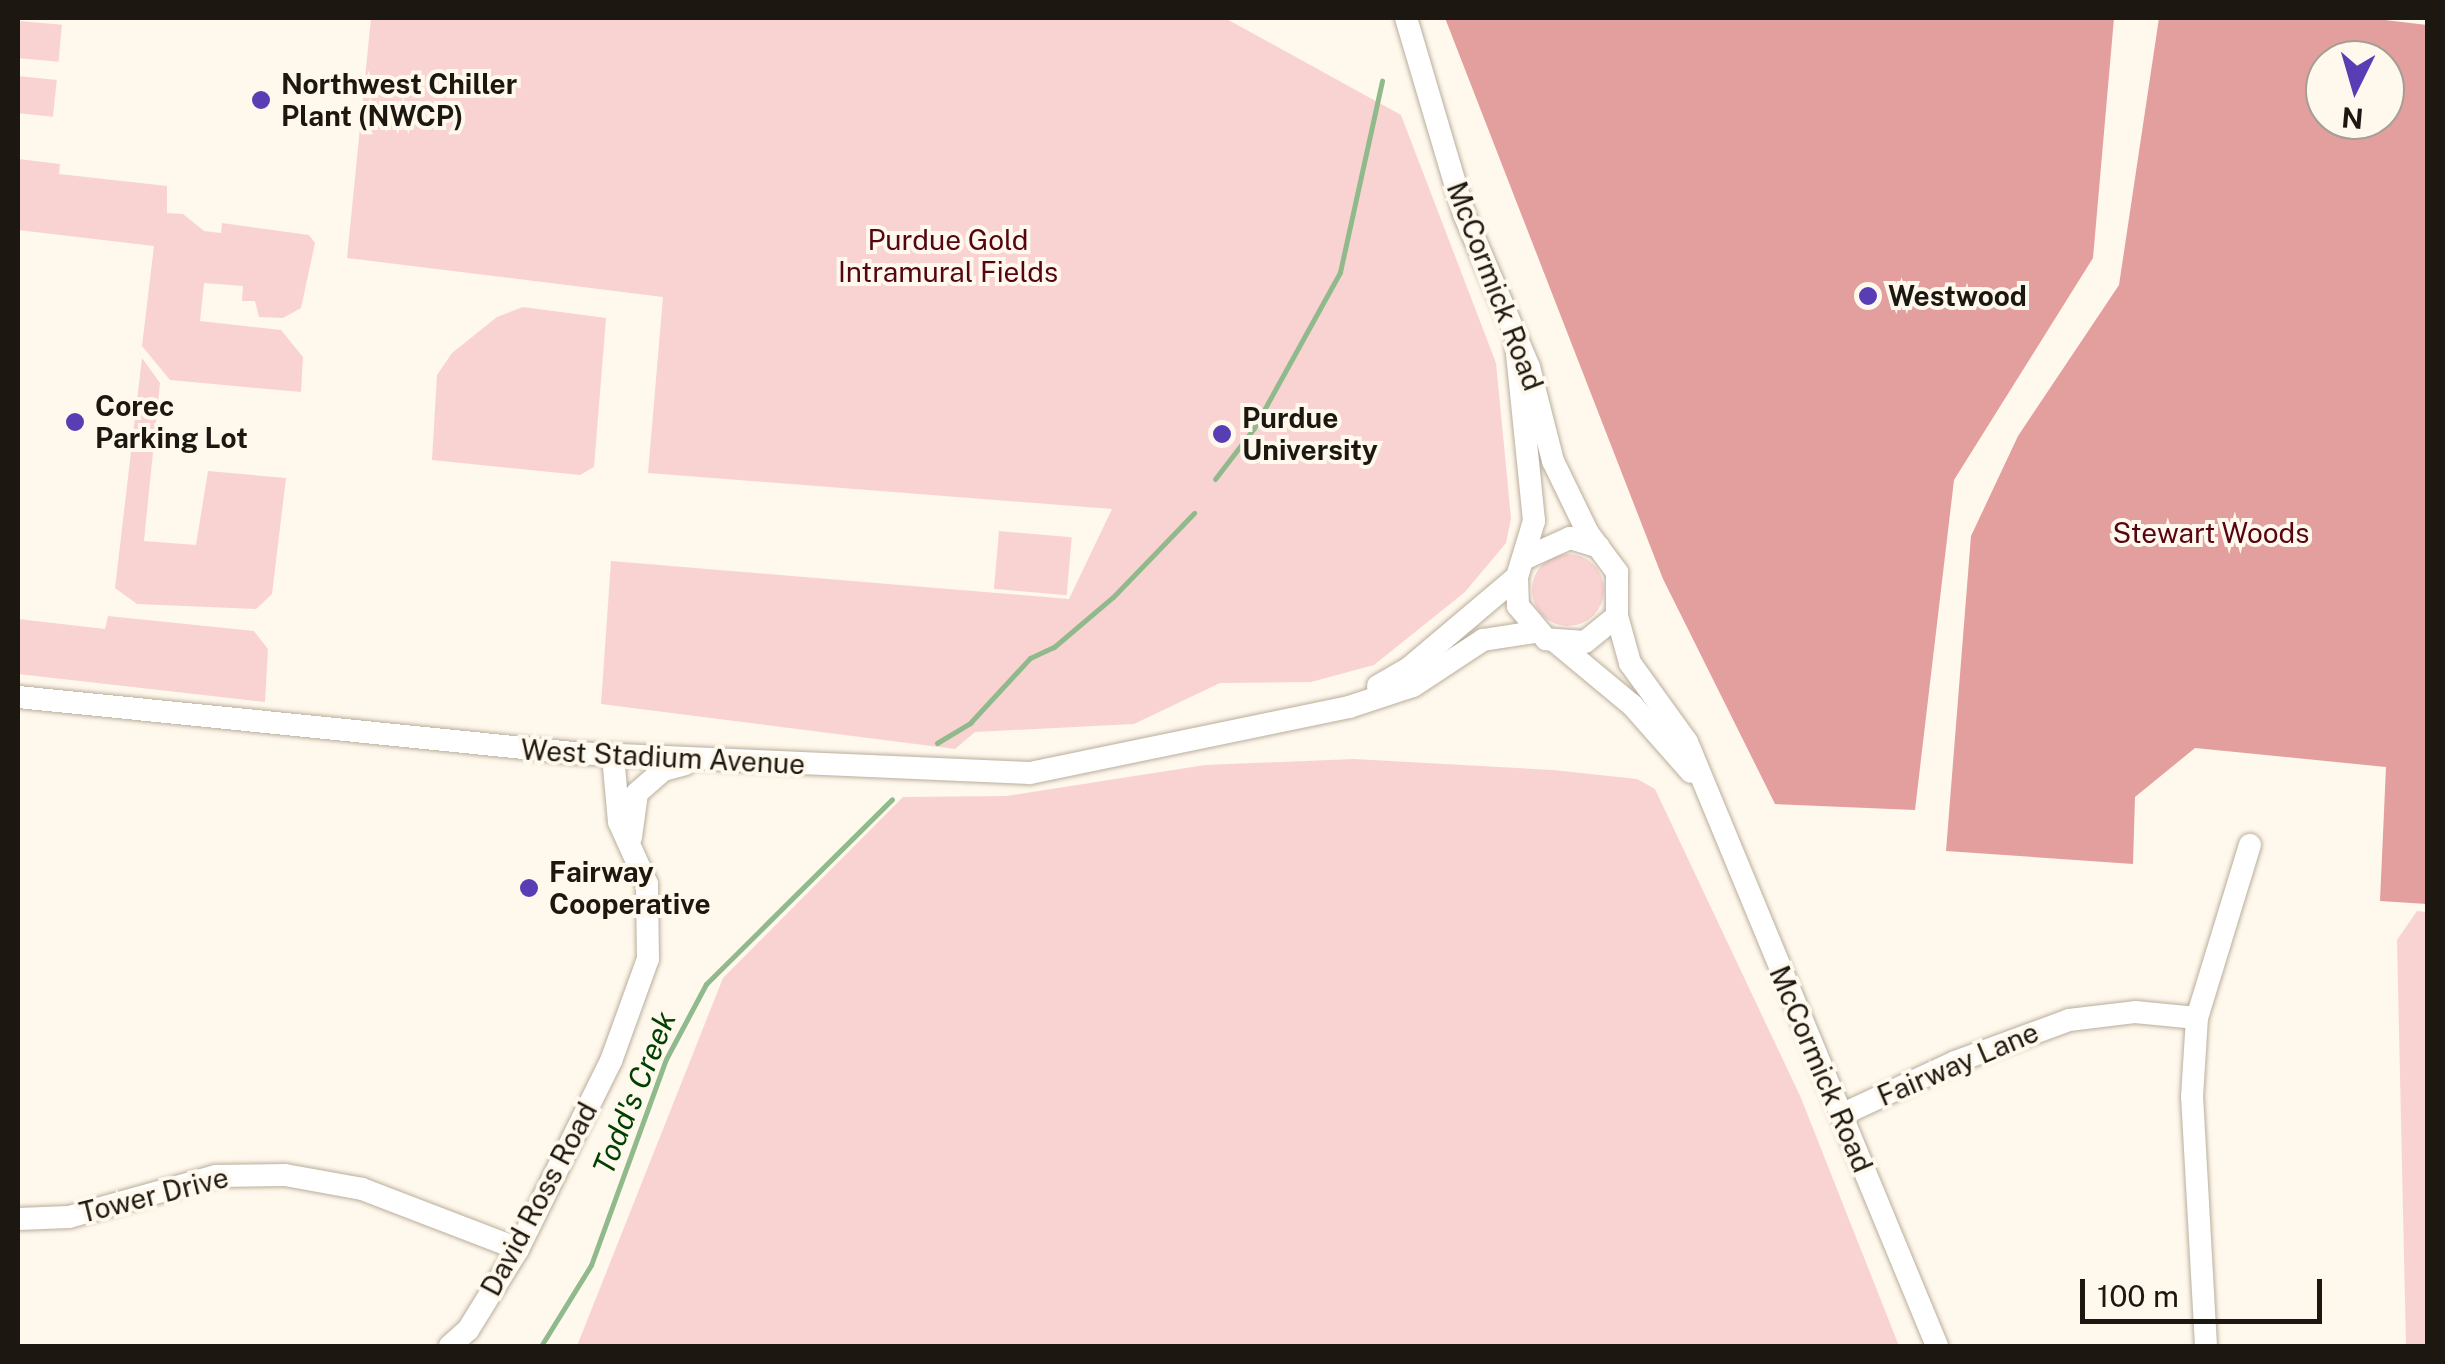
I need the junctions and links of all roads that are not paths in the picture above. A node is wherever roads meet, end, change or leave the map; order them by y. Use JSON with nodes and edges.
{"nodes":[{"id":1,"x":1406,"y":18,"type":"edge"},
{"id":2,"x":1516,"y":344,"type":"junction"},
{"id":3,"x":1600,"y":547,"type":"junction"},
{"id":4,"x":1522,"y":567,"type":"junction"},
{"id":5,"x":1616,"y":616,"type":"junction"},
{"id":6,"x":1535,"y":632,"type":"junction"},
{"id":7,"x":1556,"y":642,"type":"junction"},
{"id":8,"x":18,"y":697,"type":"edge"},
{"id":9,"x":1304,"y":715,"type":"junction"},
{"id":10,"x":613,"y":756,"type":"junction"},
{"id":11,"x":694,"y":761,"type":"junction"},
{"id":12,"x":1705,"y":791,"type":"junction"},
{"id":13,"x":631,"y":840,"type":"junction"},
{"id":14,"x":2250,"y":845,"type":"dead end"},
{"id":15,"x":2198,"y":1018,"type":"junction"},
{"id":16,"x":1841,"y":1115,"type":"junction"},
{"id":17,"x":18,"y":1218,"type":"edge"},
{"id":18,"x":518,"y":1250,"type":"junction"},
{"id":19,"x":450,"y":1346,"type":"edge"},
{"id":20,"x":1937,"y":1346,"type":"edge"},
{"id":21,"x":2206,"y":1346,"type":"edge"}],
"edges":[{"from":1,"to":2,"type":"street","name":"McCormick Road"},
{"from":2,"to":3,"type":"street","name":"McCormick Road"},
{"from":2,"to":4,"type":"street"},
{"from":3,"to":4,"type":"street"},
{"from":3,"to":5,"type":"street"},
{"from":4,"to":6,"type":"street"},
{"from":4,"to":9,"type":"street","name":"West Stadium Avenue"},
{"from":5,"to":7,"type":"street"},
{"from":5,"to":12,"type":"street","name":"McCormick Road"},
{"from":6,"to":7,"type":"street"},
{"from":6,"to":9,"type":"street","name":"West Stadium Avenue"},
{"from":7,"to":12,"type":"street","name":"McCormick Road"},
{"from":8,"to":10,"type":"street","name":"West Stadium Avenue"},
{"from":9,"to":11,"type":"street","name":"West Stadium Avenue"},
{"from":10,"to":11,"type":"street","name":"West Stadium Avenue"},
{"from":10,"to":13,"type":"street","name":"David Ross Road"},
{"from":11,"to":13,"type":"street"},
{"from":12,"to":16,"type":"street","name":"McCormick Road"},
{"from":13,"to":18,"type":"street","name":"David Ross Road"},
{"from":14,"to":15,"type":"street"},
{"from":15,"to":16,"type":"street","name":"Fairway Lane"},
{"from":15,"to":21,"type":"street"},
{"from":16,"to":20,"type":"street","name":"McCormick Road"},
{"from":17,"to":18,"type":"street","name":"Tower Drive"},
{"from":18,"to":19,"type":"street","name":"David Ross Road"}]}
